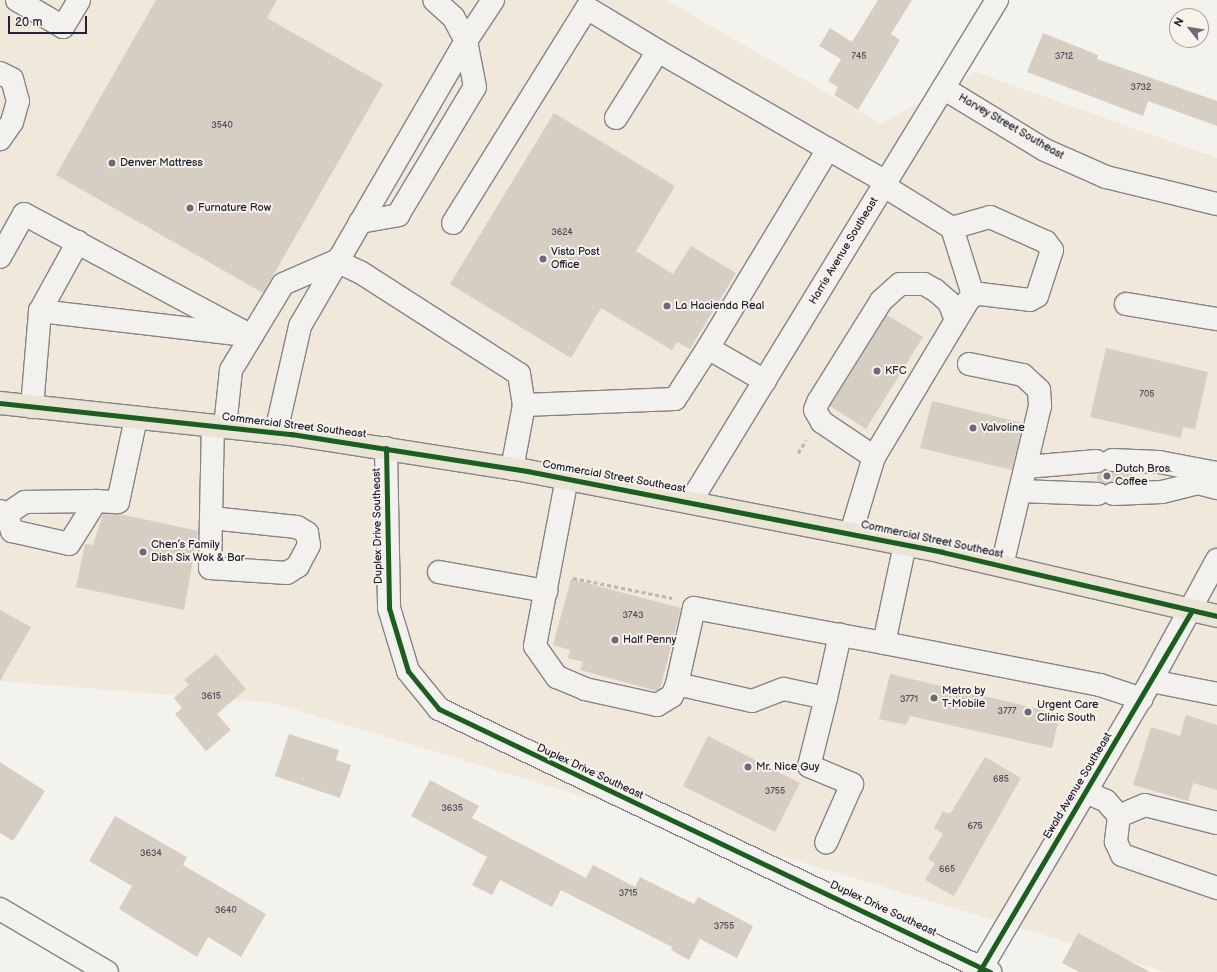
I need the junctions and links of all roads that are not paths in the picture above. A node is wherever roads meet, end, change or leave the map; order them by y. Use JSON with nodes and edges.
{"nodes":[{"id":1,"x":18,"y":0,"type":"edge"},
{"id":2,"x":79,"y":0,"type":"edge"},
{"id":3,"x":434,"y":0,"type":"edge"},
{"id":4,"x":493,"y":0,"type":"edge"},
{"id":5,"x":997,"y":0,"type":"edge"},
{"id":6,"x":580,"y":4,"type":"edge"},
{"id":7,"x":466,"y":41,"type":"junction"},
{"id":8,"x":658,"y":51,"type":"junction"},
{"id":9,"x":0,"y":73,"type":"edge"},
{"id":10,"x":943,"y":88,"type":"junction"},
{"id":11,"x":616,"y":118,"type":"dead end"},
{"id":12,"x":0,"y":139,"type":"edge"},
{"id":13,"x":828,"y":149,"type":"junction"},
{"id":14,"x":885,"y":184,"type":"junction"},
{"id":15,"x":1217,"y":204,"type":"edge"},
{"id":16,"x":360,"y":222,"type":"junction"},
{"id":17,"x":453,"y":223,"type":"dead end"},
{"id":18,"x":952,"y":228,"type":"junction"},
{"id":19,"x":78,"y":242,"type":"junction"},
{"id":20,"x":0,"y":257,"type":"edge"},
{"id":21,"x":336,"y":262,"type":"junction"},
{"id":22,"x":973,"y":295,"type":"junction"},
{"id":23,"x":1126,"y":304,"type":"dead end"},
{"id":24,"x":40,"y":311,"type":"junction"},
{"id":25,"x":1217,"y":319,"type":"edge"},
{"id":26,"x":956,"y":320,"type":"junction"},
{"id":27,"x":252,"y":336,"type":"junction"},
{"id":28,"x":708,"y":348,"type":"junction"},
{"id":29,"x":969,"y":364,"type":"dead end"},
{"id":30,"x":765,"y":381,"type":"junction"},
{"id":31,"x":0,"y":403,"type":"edge"},
{"id":32,"x":524,"y":405,"type":"junction"},
{"id":33,"x":32,"y":407,"type":"junction"},
{"id":34,"x":136,"y":418,"type":"junction"},
{"id":35,"x":219,"y":427,"type":"junction"},
{"id":36,"x":276,"y":432,"type":"junction"},
{"id":37,"x":386,"y":448,"type":"junction"},
{"id":38,"x":874,"y":457,"type":"junction"},
{"id":39,"x":1026,"y":466,"type":"junction"},
{"id":40,"x":512,"y":469,"type":"junction"},
{"id":41,"x":1217,"y":473,"type":"edge"},
{"id":42,"x":567,"y":478,"type":"junction"},
{"id":43,"x":1217,"y":488,"type":"edge"},
{"id":44,"x":1020,"y":491,"type":"junction"},
{"id":45,"x":96,"y":501,"type":"junction"},
{"id":46,"x":691,"y":502,"type":"junction"},
{"id":47,"x":4,"y":512,"type":"edge"},
{"id":48,"x":211,"y":518,"type":"dead end"},
{"id":49,"x":852,"y":533,"type":"junction"},
{"id":50,"x":905,"y":544,"type":"junction"},
{"id":51,"x":1217,"y":560,"type":"edge"},
{"id":52,"x":1002,"y":565,"type":"junction"},
{"id":53,"x":439,"y":572,"type":"dead end"},
{"id":54,"x":547,"y":582,"type":"junction"},
{"id":55,"x":1192,"y":610,"type":"junction"},
{"id":56,"x":1217,"y":616,"type":"edge"},
{"id":57,"x":840,"y":635,"type":"junction"},
{"id":58,"x":884,"y":643,"type":"junction"},
{"id":59,"x":677,"y":684,"type":"junction"},
{"id":60,"x":1146,"y":690,"type":"junction"},
{"id":61,"x":1217,"y":694,"type":"edge"},
{"id":62,"x":826,"y":698,"type":"junction"},
{"id":63,"x":1086,"y":792,"type":"junction"},
{"id":64,"x":1119,"y":816,"type":"junction"},
{"id":65,"x":1217,"y":823,"type":"edge"},
{"id":66,"x":826,"y":843,"type":"dead end"},
{"id":67,"x":1217,"y":888,"type":"edge"},
{"id":68,"x":0,"y":909,"type":"edge"},
{"id":69,"x":984,"y":971,"type":"edge"},
{"id":70,"x":107,"y":972,"type":"edge"}],
"edges":[{"from":1,"to":2,"type":"street"},
{"from":3,"to":7,"type":"street"},
{"from":4,"to":7,"type":"street"},
{"from":5,"to":10,"type":"street","name":"Harris Avenue Southeast"},
{"from":6,"to":8,"type":"street"},
{"from":6,"to":17,"type":"street"},
{"from":7,"to":16,"type":"street"},
{"from":7,"to":16,"type":"street"},
{"from":8,"to":11,"type":"street"},
{"from":8,"to":13,"type":"street"},
{"from":9,"to":12,"type":"street"},
{"from":10,"to":14,"type":"street","name":"Harris Avenue Southeast"},
{"from":10,"to":15,"type":"street","name":"Harvey Street Southeast"},
{"from":13,"to":14,"type":"street"},
{"from":13,"to":28,"type":"street"},
{"from":14,"to":18,"type":"street"},
{"from":14,"to":30,"type":"street","name":"Harris Avenue Southeast"},
{"from":16,"to":21,"type":"street"},
{"from":18,"to":22,"type":"street"},
{"from":18,"to":22,"type":"street"},
{"from":19,"to":20,"type":"street"},
{"from":19,"to":24,"type":"street"},
{"from":19,"to":27,"type":"street"},
{"from":21,"to":27,"type":"street"},
{"from":21,"to":32,"type":"street"},
{"from":21,"to":36,"type":"street"},
{"from":22,"to":26,"type":"street"},
{"from":23,"to":25,"type":"street"},
{"from":24,"to":27,"type":"street"},
{"from":24,"to":33,"type":"street"},
{"from":26,"to":38,"type":"street"},
{"from":26,"to":38,"type":"street"},
{"from":27,"to":35,"type":"street"},
{"from":28,"to":30,"type":"street"},
{"from":28,"to":32,"type":"street"},
{"from":29,"to":39,"type":"street"},
{"from":30,"to":46,"type":"street","name":"Harris Avenue Southeast"},
{"from":31,"to":33,"type":"main road","name":"Commercial Street Southeast"},
{"from":32,"to":40,"type":"street"},
{"from":33,"to":34,"type":"main road","name":"Commercial Street Southeast"},
{"from":34,"to":35,"type":"main road","name":"Commercial Street Southeast"},
{"from":34,"to":45,"type":"street"},
{"from":35,"to":36,"type":"main road","name":"Commercial Street Southeast"},
{"from":35,"to":48,"type":"street"},
{"from":36,"to":37,"type":"main road","name":"Commercial Street Southeast"},
{"from":37,"to":40,"type":"main road","name":"Commercial Street Southeast"},
{"from":37,"to":69,"type":"street","name":"Duplex Drive Southeast"},
{"from":38,"to":49,"type":"street"},
{"from":39,"to":41,"type":"street"},
{"from":39,"to":44,"type":"street"},
{"from":40,"to":42,"type":"main road","name":"Commercial Street Southeast"},
{"from":42,"to":46,"type":"main road","name":"Commercial Street Southeast"},
{"from":42,"to":54,"type":"street"},
{"from":43,"to":44,"type":"street"},
{"from":44,"to":52,"type":"street"},
{"from":45,"to":47,"type":"street"},
{"from":45,"to":47,"type":"street"},
{"from":46,"to":49,"type":"main road","name":"Commercial Street Southeast"},
{"from":49,"to":50,"type":"main road","name":"Commercial Street Southeast"},
{"from":50,"to":52,"type":"main road","name":"Commercial Street Southeast"},
{"from":50,"to":58,"type":"street"},
{"from":51,"to":55,"type":"street","name":"Ewald Avenue Southeast"},
{"from":52,"to":55,"type":"main road","name":"Commercial Street Southeast"},
{"from":53,"to":54,"type":"street"},
{"from":54,"to":59,"type":"street"},
{"from":55,"to":56,"type":"main road","name":"Commercial Street Southeast"},
{"from":55,"to":60,"type":"street","name":"Ewald Avenue Southeast"},
{"from":57,"to":58,"type":"street"},
{"from":57,"to":59,"type":"street"},
{"from":57,"to":62,"type":"street"},
{"from":58,"to":60,"type":"street"},
{"from":59,"to":62,"type":"street"},
{"from":60,"to":61,"type":"street"},
{"from":60,"to":63,"type":"street","name":"Ewald Avenue Southeast"},
{"from":62,"to":66,"type":"street"},
{"from":63,"to":64,"type":"street"},
{"from":63,"to":69,"type":"street","name":"Ewald Avenue Southeast"},
{"from":64,"to":65,"type":"street"},
{"from":64,"to":67,"type":"street"},
{"from":68,"to":70,"type":"street"}]}
